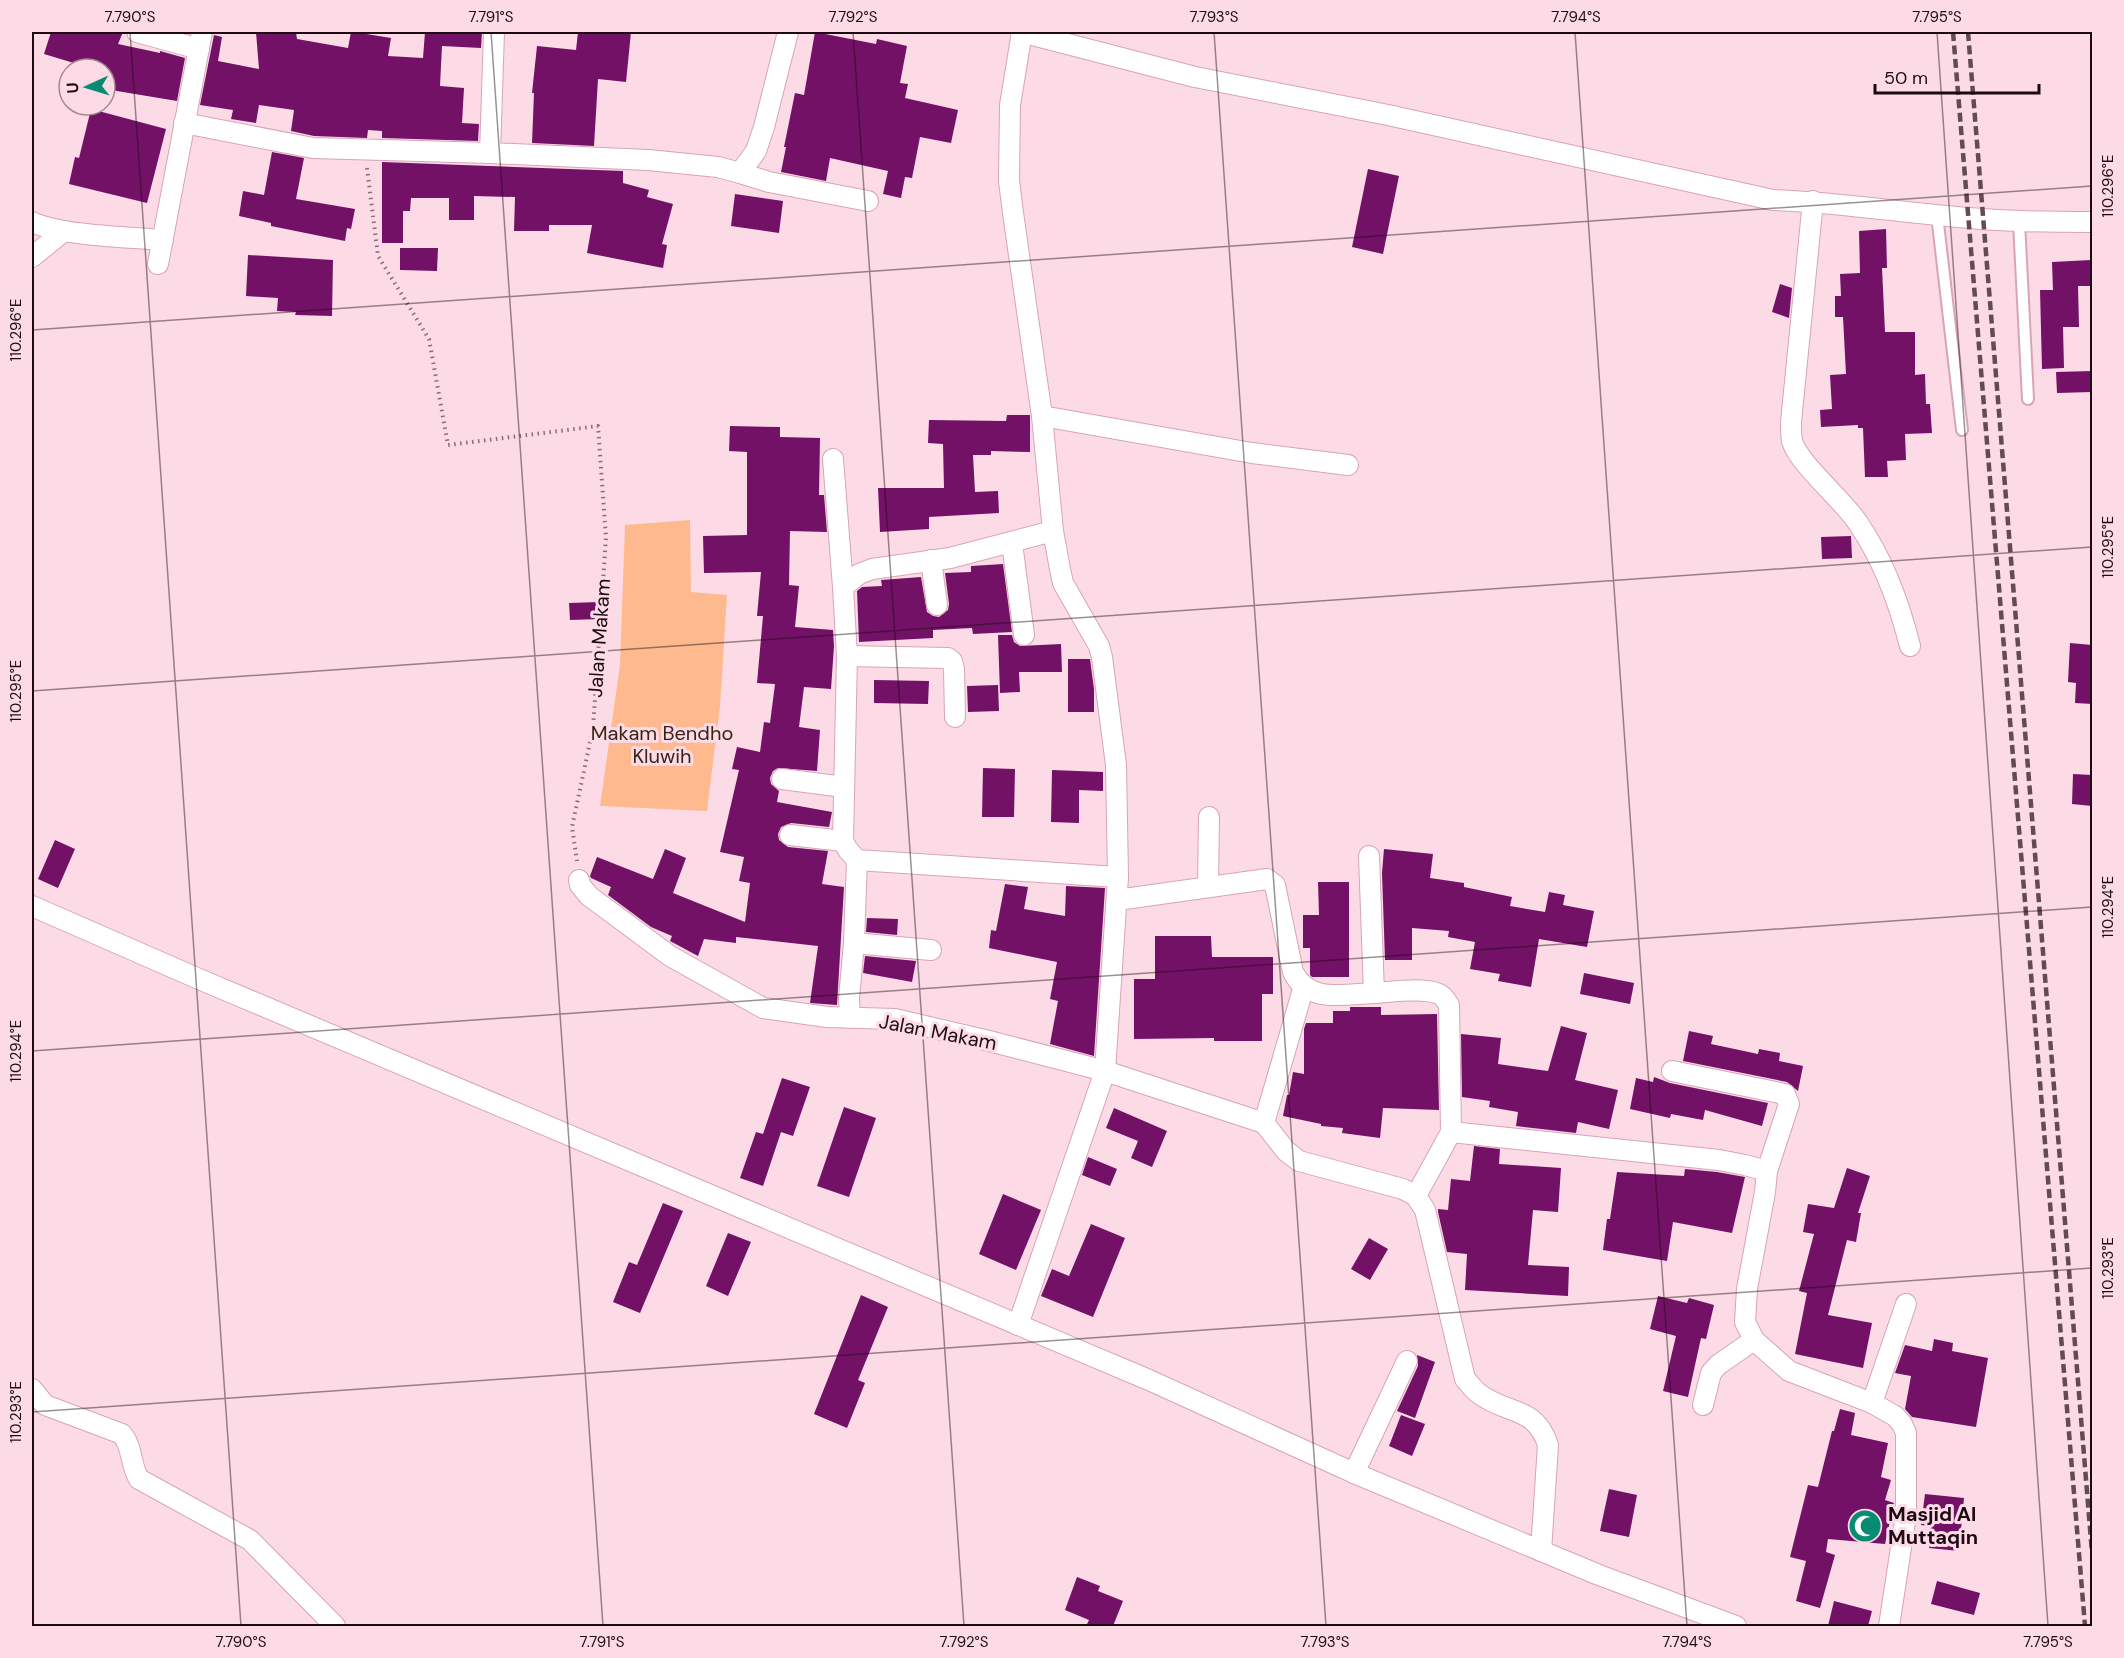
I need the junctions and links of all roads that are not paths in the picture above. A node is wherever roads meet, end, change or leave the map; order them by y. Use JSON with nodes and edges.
{"nodes":[{"id":1,"x":137,"y":32,"type":"edge"},
{"id":2,"x":494,"y":32,"type":"edge"},
{"id":3,"x":788,"y":32,"type":"edge"},
{"id":4,"x":1022,"y":32,"type":"edge"},
{"id":5,"x":200,"y":40,"type":"edge"},
{"id":6,"x":184,"y":123,"type":"junction"},
{"id":7,"x":490,"y":153,"type":"junction"},
{"id":8,"x":740,"y":173,"type":"junction"},
{"id":9,"x":868,"y":201,"type":"dead end"},
{"id":10,"x":1813,"y":201,"type":"junction"},
{"id":11,"x":1938,"y":215,"type":"junction"},
{"id":12,"x":32,"y":222,"type":"edge"},
{"id":13,"x":2019,"y":222,"type":"junction"},
{"id":14,"x":2092,"y":222,"type":"edge"},
{"id":15,"x":64,"y":231,"type":"junction"},
{"id":16,"x":163,"y":240,"type":"junction"},
{"id":17,"x":32,"y":257,"type":"edge"},
{"id":18,"x":158,"y":264,"type":"dead end"},
{"id":19,"x":2028,"y":399,"type":"dead end"},
{"id":20,"x":1042,"y":416,"type":"junction"},
{"id":21,"x":1962,"y":430,"type":"dead end"},
{"id":22,"x":833,"y":459,"type":"dead end"},
{"id":23,"x":1348,"y":465,"type":"dead end"},
{"id":24,"x":1053,"y":531,"type":"junction"},
{"id":25,"x":1012,"y":543,"type":"junction"},
{"id":26,"x":931,"y":560,"type":"junction"},
{"id":27,"x":843,"y":587,"type":"junction"},
{"id":28,"x":937,"y":605,"type":"dead end"},
{"id":29,"x":1024,"y":635,"type":"dead end"},
{"id":30,"x":1910,"y":646,"type":"dead end"},
{"id":31,"x":847,"y":656,"type":"junction"},
{"id":32,"x":955,"y":717,"type":"dead end"},
{"id":33,"x":782,"y":779,"type":"dead end"},
{"id":34,"x":844,"y":787,"type":"junction"},
{"id":35,"x":1209,"y":818,"type":"dead end"},
{"id":36,"x":790,"y":834,"type":"dead end"},
{"id":37,"x":843,"y":841,"type":"junction"},
{"id":38,"x":1369,"y":856,"type":"dead end"},
{"id":39,"x":857,"y":861,"type":"junction"},
{"id":40,"x":1118,"y":877,"type":"junction"},
{"id":41,"x":579,"y":880,"type":"road end"},
{"id":42,"x":1208,"y":886,"type":"junction"},
{"id":43,"x":1117,"y":900,"type":"junction"},
{"id":44,"x":32,"y":906,"type":"edge"},
{"id":45,"x":854,"y":943,"type":"junction"},
{"id":46,"x":930,"y":950,"type":"dead end"},
{"id":47,"x":1304,"y":986,"type":"junction"},
{"id":48,"x":1374,"y":993,"type":"junction"},
{"id":49,"x":850,"y":1018,"type":"junction"},
{"id":50,"x":1105,"y":1071,"type":"junction"},
{"id":51,"x":1672,"y":1071,"type":"dead end"},
{"id":52,"x":1264,"y":1123,"type":"junction"},
{"id":53,"x":1451,"y":1132,"type":"junction"},
{"id":54,"x":1767,"y":1172,"type":"junction"},
{"id":55,"x":1416,"y":1196,"type":"junction"},
{"id":56,"x":1906,"y":1304,"type":"dead end"},
{"id":57,"x":1018,"y":1325,"type":"junction"},
{"id":58,"x":1754,"y":1340,"type":"junction"},
{"id":59,"x":1407,"y":1361,"type":"dead end"},
{"id":60,"x":32,"y":1389,"type":"edge"},
{"id":61,"x":1872,"y":1403,"type":"junction"},
{"id":62,"x":1703,"y":1405,"type":"dead end"},
{"id":63,"x":1354,"y":1473,"type":"junction"},
{"id":64,"x":1541,"y":1551,"type":"junction"},
{"id":65,"x":335,"y":1626,"type":"edge"},
{"id":66,"x":1736,"y":1626,"type":"edge"},
{"id":67,"x":1889,"y":1626,"type":"edge"}],
"edges":[{"from":1,"to":5,"type":"street"},
{"from":2,"to":7,"type":"street"},
{"from":3,"to":8,"type":"street"},
{"from":4,"to":10,"type":"street"},
{"from":4,"to":20,"type":"street"},
{"from":5,"to":6,"type":"street"},
{"from":6,"to":7,"type":"street"},
{"from":6,"to":16,"type":"street"},
{"from":7,"to":8,"type":"street"},
{"from":8,"to":9,"type":"street"},
{"from":10,"to":11,"type":"street"},
{"from":10,"to":30,"type":"street"},
{"from":11,"to":13,"type":"street"},
{"from":11,"to":21,"type":"lane"},
{"from":12,"to":15,"type":"street"},
{"from":13,"to":14,"type":"street"},
{"from":13,"to":19,"type":"lane"},
{"from":15,"to":16,"type":"street"},
{"from":15,"to":17,"type":"street"},
{"from":16,"to":18,"type":"street"},
{"from":20,"to":23,"type":"street"},
{"from":20,"to":24,"type":"street"},
{"from":22,"to":27,"type":"street"},
{"from":24,"to":25,"type":"street"},
{"from":24,"to":40,"type":"street"},
{"from":25,"to":26,"type":"street"},
{"from":25,"to":29,"type":"street"},
{"from":26,"to":27,"type":"street"},
{"from":26,"to":28,"type":"street"},
{"from":27,"to":31,"type":"street"},
{"from":31,"to":32,"type":"street"},
{"from":31,"to":34,"type":"street"},
{"from":33,"to":34,"type":"street"},
{"from":34,"to":37,"type":"street"},
{"from":35,"to":42,"type":"street"},
{"from":36,"to":37,"type":"street"},
{"from":37,"to":39,"type":"street"},
{"from":38,"to":48,"type":"street"},
{"from":39,"to":40,"type":"street"},
{"from":39,"to":45,"type":"street"},
{"from":40,"to":43,"type":"street"},
{"from":41,"to":49,"type":"street","name":"Jalan Makam"},
{"from":42,"to":43,"type":"street"},
{"from":42,"to":47,"type":"street"},
{"from":43,"to":50,"type":"street"},
{"from":44,"to":57,"type":"street"},
{"from":45,"to":46,"type":"street"},
{"from":45,"to":49,"type":"street"},
{"from":47,"to":48,"type":"street"},
{"from":47,"to":52,"type":"street"},
{"from":48,"to":53,"type":"street"},
{"from":49,"to":50,"type":"street","name":"Jalan Makam"},
{"from":50,"to":52,"type":"street","name":"Jalan Makam"},
{"from":50,"to":57,"type":"street"},
{"from":51,"to":54,"type":"street"},
{"from":52,"to":55,"type":"street"},
{"from":53,"to":54,"type":"street"},
{"from":53,"to":55,"type":"street"},
{"from":54,"to":58,"type":"street"},
{"from":55,"to":64,"type":"street"},
{"from":56,"to":61,"type":"street"},
{"from":57,"to":63,"type":"street"},
{"from":58,"to":61,"type":"street"},
{"from":58,"to":62,"type":"street"},
{"from":59,"to":63,"type":"street"},
{"from":60,"to":65,"type":"street"},
{"from":61,"to":67,"type":"street"},
{"from":63,"to":64,"type":"street"},
{"from":64,"to":66,"type":"street"}]}
